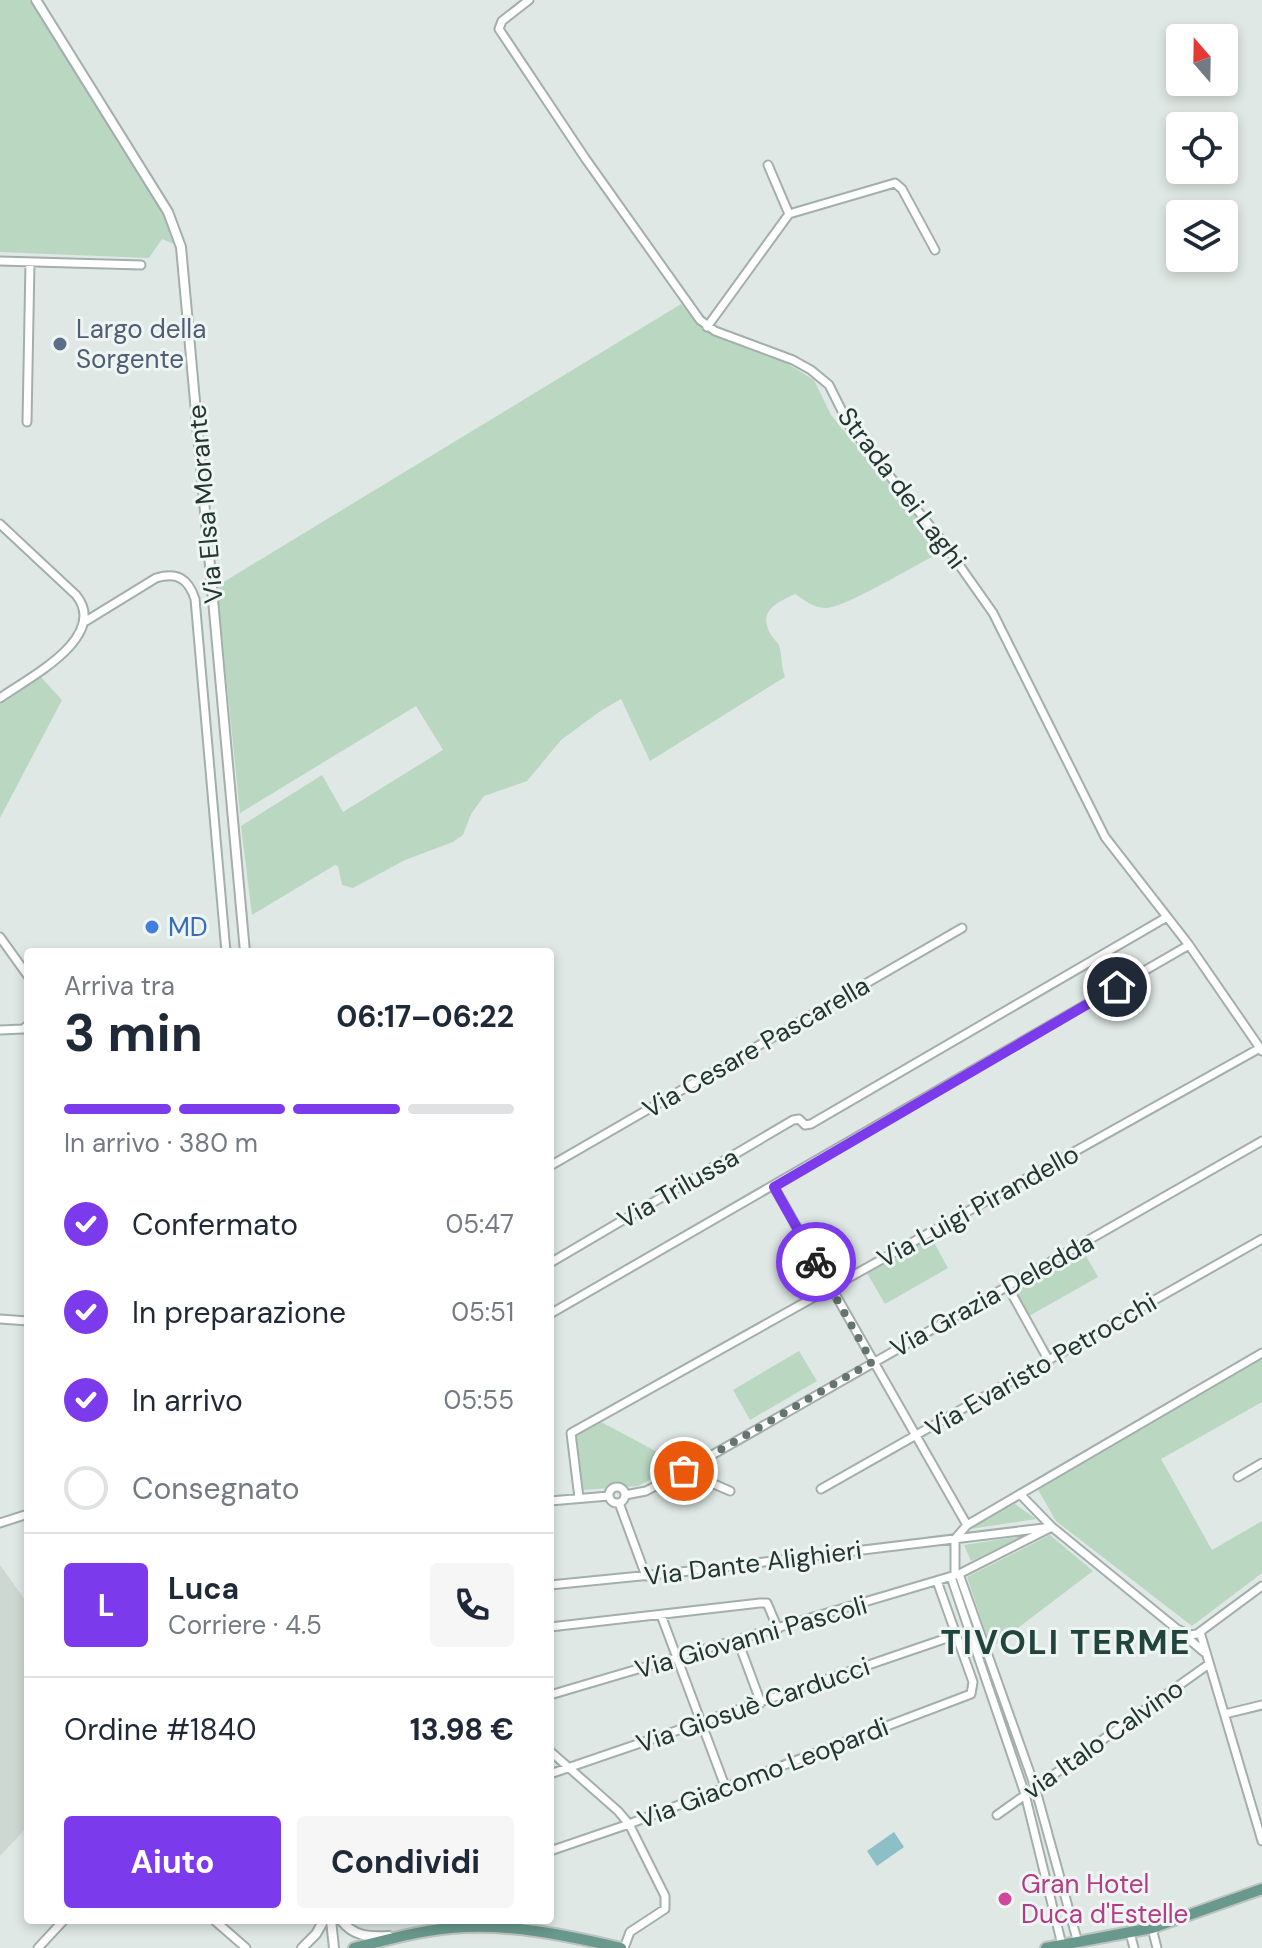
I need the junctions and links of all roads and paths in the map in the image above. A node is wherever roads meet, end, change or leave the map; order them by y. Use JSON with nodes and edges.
{"nodes":[{"id":1,"x":36,"y":0,"type":"edge"},
{"id":2,"x":529,"y":0,"type":"edge"},
{"id":3,"x":768,"y":165,"type":"dead end"},
{"id":4,"x":789,"y":214,"type":"junction"},
{"id":5,"x":935,"y":250,"type":"dead end"},
{"id":6,"x":0,"y":261,"type":"edge"},
{"id":7,"x":30,"y":262,"type":"junction"},
{"id":8,"x":141,"y":265,"type":"dead end"},
{"id":9,"x":707,"y":327,"type":"junction"},
{"id":10,"x":27,"y":422,"type":"dead end"},
{"id":11,"x":0,"y":524,"type":"edge"},
{"id":12,"x":86,"y":621,"type":"junction"},
{"id":13,"x":0,"y":698,"type":"edge"},
{"id":14,"x":1167,"y":917,"type":"junction"},
{"id":15,"x":962,"y":928,"type":"dead end"},
{"id":16,"x":0,"y":937,"type":"edge"},
{"id":17,"x":1189,"y":945,"type":"junction"},
{"id":18,"x":226,"y":948,"type":"edge"},
{"id":19,"x":245,"y":948,"type":"edge"},
{"id":20,"x":24,"y":970,"type":"edge"},
{"id":21,"x":24,"y":1028,"type":"edge"},
{"id":22,"x":0,"y":1030,"type":"edge"},
{"id":23,"x":1261,"y":1049,"type":"edge"},
{"id":24,"x":1262,"y":1141,"type":"edge"},
{"id":25,"x":554,"y":1164,"type":"edge"},
{"id":26,"x":774,"y":1187,"type":"junction"},
{"id":27,"x":1262,"y":1239,"type":"edge"},
{"id":28,"x":554,"y":1261,"type":"edge"},
{"id":29,"x":1008,"y":1287,"type":"junction"},
{"id":30,"x":831,"y":1288,"type":"junction"},
{"id":31,"x":554,"y":1312,"type":"edge"},
{"id":32,"x":0,"y":1319,"type":"edge"},
{"id":33,"x":24,"y":1321,"type":"edge"},
{"id":34,"x":1262,"y":1353,"type":"edge"},
{"id":35,"x":1049,"y":1361,"type":"junction"},
{"id":36,"x":872,"y":1362,"type":"junction"},
{"id":37,"x":916,"y":1436,"type":"junction"},
{"id":38,"x":1262,"y":1463,"type":"edge"},
{"id":39,"x":684,"y":1471,"type":"junction"},
{"id":40,"x":1238,"y":1477,"type":"dead end"},
{"id":41,"x":821,"y":1489,"type":"dead end"},
{"id":42,"x":730,"y":1491,"type":"dead end"},
{"id":43,"x":1020,"y":1494,"type":"junction"},
{"id":44,"x":625,"y":1495,"type":"junction"},
{"id":45,"x":609,"y":1496,"type":"junction"},
{"id":46,"x":579,"y":1498,"type":"junction"},
{"id":47,"x":554,"y":1501,"type":"edge"},
{"id":48,"x":619,"y":1503,"type":"junction"},
{"id":49,"x":24,"y":1516,"type":"edge"},
{"id":50,"x":0,"y":1523,"type":"edge"},
{"id":51,"x":967,"y":1525,"type":"junction"},
{"id":52,"x":1052,"y":1527,"type":"junction"},
{"id":53,"x":955,"y":1539,"type":"junction"},
{"id":54,"x":955,"y":1575,"type":"junction"},
{"id":55,"x":646,"y":1576,"type":"junction"},
{"id":56,"x":937,"y":1581,"type":"junction"},
{"id":57,"x":554,"y":1585,"type":"edge"},
{"id":58,"x":1262,"y":1586,"type":"edge"},
{"id":59,"x":661,"y":1615,"type":"junction"},
{"id":60,"x":554,"y":1627,"type":"edge"},
{"id":61,"x":778,"y":1629,"type":"junction"},
{"id":62,"x":1177,"y":1629,"type":"junction"},
{"id":63,"x":1200,"y":1632,"type":"junction"},
{"id":64,"x":956,"y":1635,"type":"junction"},
{"id":65,"x":738,"y":1641,"type":"junction"},
{"id":66,"x":1206,"y":1654,"type":"junction"},
{"id":67,"x":678,"y":1658,"type":"junction"},
{"id":68,"x":1209,"y":1664,"type":"junction"},
{"id":69,"x":554,"y":1694,"type":"edge"},
{"id":70,"x":761,"y":1703,"type":"junction"},
{"id":71,"x":1262,"y":1705,"type":"edge"},
{"id":72,"x":1225,"y":1714,"type":"junction"},
{"id":73,"x":702,"y":1723,"type":"junction"},
{"id":74,"x":554,"y":1755,"type":"edge"},
{"id":75,"x":568,"y":1767,"type":"junction"},
{"id":76,"x":554,"y":1772,"type":"edge"},
{"id":77,"x":725,"y":1786,"type":"junction"},
{"id":78,"x":1035,"y":1787,"type":"junction"},
{"id":79,"x":1025,"y":1794,"type":"junction"},
{"id":80,"x":1262,"y":1798,"type":"edge"},
{"id":81,"x":1251,"y":1801,"type":"junction"},
{"id":82,"x":997,"y":1815,"type":"dead end"},
{"id":83,"x":629,"y":1824,"type":"junction"},
{"id":84,"x":1262,"y":1841,"type":"edge"},
{"id":85,"x":554,"y":1850,"type":"edge"},
{"id":86,"x":1262,"y":1889,"type":"edge"},
{"id":87,"x":60,"y":1924,"type":"edge"},
{"id":88,"x":219,"y":1924,"type":"edge"},
{"id":89,"x":322,"y":1924,"type":"edge"},
{"id":90,"x":331,"y":1924,"type":"edge"},
{"id":91,"x":345,"y":1924,"type":"edge"},
{"id":92,"x":438,"y":1925,"type":"edge"},
{"id":93,"x":1152,"y":1928,"type":"junction"},
{"id":94,"x":1130,"y":1933,"type":"junction"},
{"id":95,"x":410,"y":1934,"type":"junction"},
{"id":96,"x":1078,"y":1943,"type":"junction"},
{"id":97,"x":1062,"y":1945,"type":"junction"},
{"id":98,"x":38,"y":1948,"type":"edge"},
{"id":99,"x":246,"y":1948,"type":"edge"},
{"id":100,"x":302,"y":1948,"type":"edge"},
{"id":101,"x":334,"y":1948,"type":"edge"},
{"id":102,"x":354,"y":1948,"type":"edge"},
{"id":103,"x":622,"y":1948,"type":"edge"},
{"id":104,"x":1046,"y":1948,"type":"edge"},
{"id":105,"x":1134,"y":1948,"type":"edge"},
{"id":106,"x":1157,"y":1948,"type":"edge"}],
"edges":[{"from":1,"to":19,"type":"street","name":"Via Elsa Morante"},
{"from":2,"to":9,"type":"street"},
{"from":3,"to":4,"type":"street"},
{"from":4,"to":5,"type":"street"},
{"from":4,"to":9,"type":"street"},
{"from":6,"to":7,"type":"street"},
{"from":7,"to":8,"type":"street"},
{"from":7,"to":10,"type":"street"},
{"from":9,"to":14,"type":"street","name":"Strada dei Laghi"},
{"from":11,"to":12,"type":"street"},
{"from":12,"to":13,"type":"street"},
{"from":12,"to":18,"type":"street"},
{"from":14,"to":17,"type":"street","name":"Strada dei Laghi"},
{"from":14,"to":28,"type":"street","name":"Via Trilussa"},
{"from":15,"to":25,"type":"street","name":"Via Cesare Pascarella"},
{"from":16,"to":20,"type":"street"},
{"from":17,"to":23,"type":"street","name":"Strada dei Laghi"},
{"from":17,"to":26,"type":"street"},
{"from":21,"to":22,"type":"street"},
{"from":23,"to":30,"type":"street","name":"Via Luigi Pirandello"},
{"from":24,"to":29,"type":"street","name":"Via Grazia Deledda"},
{"from":26,"to":30,"type":"street"},
{"from":26,"to":31,"type":"street"},
{"from":27,"to":35,"type":"street","name":"Via Evaristo Petrocchi"},
{"from":29,"to":35,"type":"street"},
{"from":29,"to":36,"type":"street","name":"Via Grazia Deledda"},
{"from":30,"to":36,"type":"street"},
{"from":30,"to":46,"type":"street","name":"Via Luigi Pirandello"},
{"from":32,"to":33,"type":"street"},
{"from":34,"to":43,"type":"street"},
{"from":35,"to":37,"type":"street","name":"Via Evaristo Petrocchi"},
{"from":36,"to":37,"type":"street"},
{"from":36,"to":39,"type":"street","name":"Via Grazia Deledda"},
{"from":37,"to":41,"type":"street","name":"Via Evaristo Petrocchi"},
{"from":37,"to":51,"type":"street"},
{"from":38,"to":40,"type":"street"},
{"from":39,"to":42,"type":"street"},
{"from":39,"to":44,"type":"street","name":"Via Grazia Deledda"},
{"from":43,"to":51,"type":"street"},
{"from":43,"to":52,"type":"street"},
{"from":44,"to":45,"type":"street"},
{"from":44,"to":48,"type":"street"},
{"from":45,"to":46,"type":"street"},
{"from":45,"to":48,"type":"street"},
{"from":46,"to":47,"type":"street"},
{"from":48,"to":55,"type":"street"},
{"from":49,"to":50,"type":"street"},
{"from":51,"to":53,"type":"street"},
{"from":52,"to":53,"type":"street","name":"Via Dante Alighieri"},
{"from":52,"to":54,"type":"street","name":"Via Giovanni Pascoli"},
{"from":52,"to":62,"type":"street"},
{"from":53,"to":54,"type":"street"},
{"from":53,"to":55,"type":"street","name":"Via Dante Alighieri"},
{"from":54,"to":56,"type":"street","name":"Via Giovanni Pascoli"},
{"from":54,"to":78,"type":"street"},
{"from":54,"to":79,"type":"street"},
{"from":55,"to":57,"type":"street","name":"Via Dante Alighieri"},
{"from":56,"to":61,"type":"street","name":"Via Giovanni Pascoli"},
{"from":56,"to":64,"type":"street"},
{"from":58,"to":63,"type":"street"},
{"from":59,"to":60,"type":"street"},
{"from":59,"to":61,"type":"street"},
{"from":59,"to":67,"type":"street"},
{"from":61,"to":65,"type":"street","name":"Via Giovanni Pascoli"},
{"from":62,"to":63,"type":"street"},
{"from":62,"to":66,"type":"street"},
{"from":63,"to":66,"type":"street"},
{"from":64,"to":70,"type":"street","name":"Via Giosuè Carducci"},
{"from":64,"to":77,"type":"street","name":"Via Giacomo Leopardi"},
{"from":65,"to":67,"type":"street","name":"Via Giovanni Pascoli"},
{"from":65,"to":70,"type":"street"},
{"from":66,"to":68,"type":"street"},
{"from":67,"to":69,"type":"street","name":"Via Giovanni Pascoli"},
{"from":67,"to":73,"type":"street"},
{"from":68,"to":72,"type":"street"},
{"from":68,"to":78,"type":"street","name":"via Italo Calvino"},
{"from":70,"to":73,"type":"street","name":"Via Giosuè Carducci"},
{"from":71,"to":72,"type":"street"},
{"from":72,"to":81,"type":"street"},
{"from":73,"to":75,"type":"street","name":"Via Giosuè Carducci"},
{"from":73,"to":77,"type":"street"},
{"from":74,"to":75,"type":"street"},
{"from":75,"to":76,"type":"street","name":"Via Giosuè Carducci"},
{"from":75,"to":83,"type":"street"},
{"from":77,"to":83,"type":"street","name":"Via Giacomo Leopardi"},
{"from":78,"to":79,"type":"street","name":"via Italo Calvino"},
{"from":78,"to":96,"type":"street"},
{"from":79,"to":82,"type":"street","name":"via Italo Calvino"},
{"from":79,"to":97,"type":"street"},
{"from":80,"to":81,"type":"street"},
{"from":81,"to":84,"type":"street"},
{"from":83,"to":85,"type":"street","name":"Via Giacomo Leopardi"},
{"from":83,"to":103,"type":"street"},
{"from":86,"to":93,"type":"main road"},
{"from":87,"to":98,"type":"street"},
{"from":88,"to":99,"type":"street"},
{"from":89,"to":100,"type":"street"},
{"from":90,"to":101,"type":"street"},
{"from":91,"to":95,"type":"street"},
{"from":92,"to":95,"type":"main road"},
{"from":92,"to":103,"type":"main road"},
{"from":93,"to":94,"type":"main road"},
{"from":93,"to":106,"type":"street"},
{"from":94,"to":96,"type":"main road"},
{"from":94,"to":105,"type":"street"},
{"from":95,"to":102,"type":"main road"},
{"from":96,"to":97,"type":"main road"},
{"from":97,"to":104,"type":"main road"}]}
